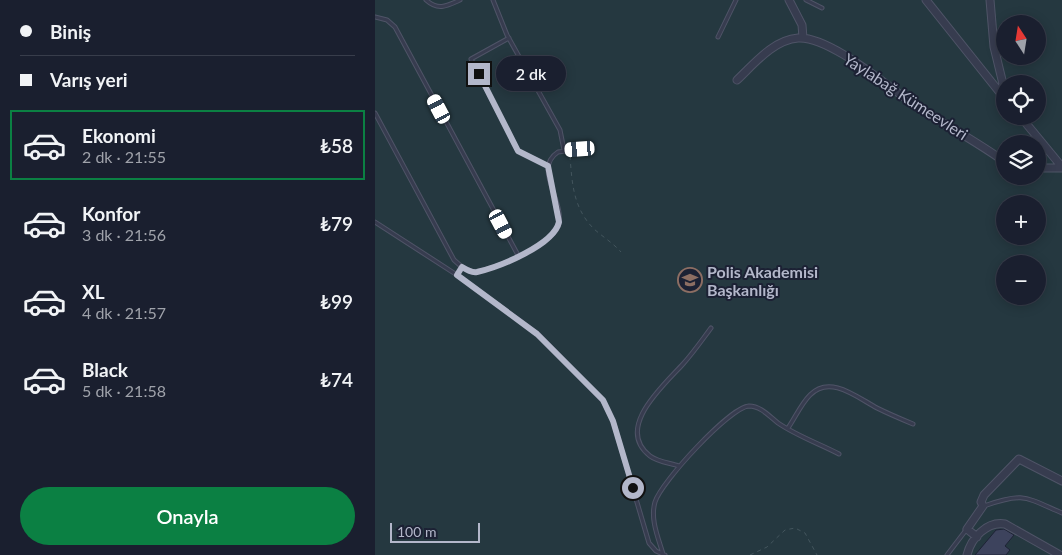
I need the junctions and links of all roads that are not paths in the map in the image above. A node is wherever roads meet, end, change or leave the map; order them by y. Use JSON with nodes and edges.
{"nodes":[{"id":1,"x":426,"y":0,"type":"edge"},
{"id":2,"x":461,"y":0,"type":"edge"},
{"id":3,"x":493,"y":0,"type":"edge"},
{"id":4,"x":736,"y":0,"type":"edge"},
{"id":5,"x":789,"y":0,"type":"edge"},
{"id":6,"x":806,"y":0,"type":"edge"},
{"id":7,"x":925,"y":0,"type":"edge"},
{"id":8,"x":990,"y":0,"type":"edge"},
{"id":9,"x":822,"y":8,"type":"dead end"},
{"id":10,"x":375,"y":17,"type":"edge"},
{"id":11,"x":718,"y":37,"type":"dead end"},
{"id":12,"x":509,"y":38,"type":"junction"},
{"id":13,"x":803,"y":38,"type":"junction"},
{"id":14,"x":1001,"y":75,"type":"edge"},
{"id":15,"x":737,"y":80,"type":"dead end"},
{"id":16,"x":996,"y":87,"type":"edge"},
{"id":17,"x":375,"y":114,"type":"edge"},
{"id":18,"x":1027,"y":125,"type":"edge"},
{"id":19,"x":580,"y":149,"type":"dead end"},
{"id":20,"x":564,"y":150,"type":"junction"},
{"id":21,"x":996,"y":156,"type":"edge"},
{"id":22,"x":548,"y":166,"type":"junction"},
{"id":23,"x":1062,"y":167,"type":"edge"},
{"id":24,"x":1046,"y":168,"type":"edge"},
{"id":25,"x":375,"y":222,"type":"edge"},
{"id":26,"x":519,"y":256,"type":"junction"},
{"id":27,"x":462,"y":267,"type":"junction"},
{"id":28,"x":457,"y":275,"type":"junction"},
{"id":29,"x":711,"y":328,"type":"dead end"},
{"id":30,"x":913,"y":424,"type":"dead end"},
{"id":31,"x":788,"y":428,"type":"junction"},
{"id":32,"x":839,"y":454,"type":"dead end"},
{"id":33,"x":679,"y":466,"type":"junction"},
{"id":34,"x":1062,"y":481,"type":"edge"},
{"id":35,"x":983,"y":506,"type":"junction"},
{"id":36,"x":1062,"y":513,"type":"edge"},
{"id":37,"x":967,"y":529,"type":"junction"},
{"id":38,"x":977,"y":537,"type":"junction"},
{"id":39,"x":664,"y":555,"type":"edge"},
{"id":40,"x":947,"y":555,"type":"edge"},
{"id":41,"x":967,"y":555,"type":"edge"},
{"id":42,"x":1061,"y":555,"type":"edge"}],
"edges":[{"from":1,"to":2,"type":"lane"},
{"from":3,"to":12,"type":"lane"},
{"from":4,"to":11,"type":"lane"},
{"from":5,"to":13,"type":"street"},
{"from":6,"to":9,"type":"lane"},
{"from":7,"to":16,"type":"street"},
{"from":8,"to":14,"type":"street"},
{"from":10,"to":26,"type":"lane"},
{"from":12,"to":20,"type":"lane"},
{"from":12,"to":22,"type":"lane"},
{"from":13,"to":15,"type":"street"},
{"from":13,"to":21,"type":"street","name":"Yaylabağ Kümeevleri"},
{"from":17,"to":27,"type":"lane"},
{"from":18,"to":23,"type":"street"},
{"from":19,"to":20,"type":"lane"},
{"from":20,"to":22,"type":"lane"},
{"from":22,"to":26,"type":"lane"},
{"from":23,"to":24,"type":"street"},
{"from":25,"to":28,"type":"lane"},
{"from":26,"to":27,"type":"lane"},
{"from":27,"to":28,"type":"lane"},
{"from":28,"to":39,"type":"lane"},
{"from":29,"to":33,"type":"lane"},
{"from":30,"to":31,"type":"lane"},
{"from":31,"to":32,"type":"lane"},
{"from":31,"to":33,"type":"lane"},
{"from":33,"to":39,"type":"lane"},
{"from":34,"to":35,"type":"street"},
{"from":35,"to":36,"type":"lane"},
{"from":35,"to":37,"type":"street"},
{"from":37,"to":38,"type":"street"},
{"from":37,"to":40,"type":"lane"},
{"from":38,"to":41,"type":"street"},
{"from":38,"to":42,"type":"street"}]}
